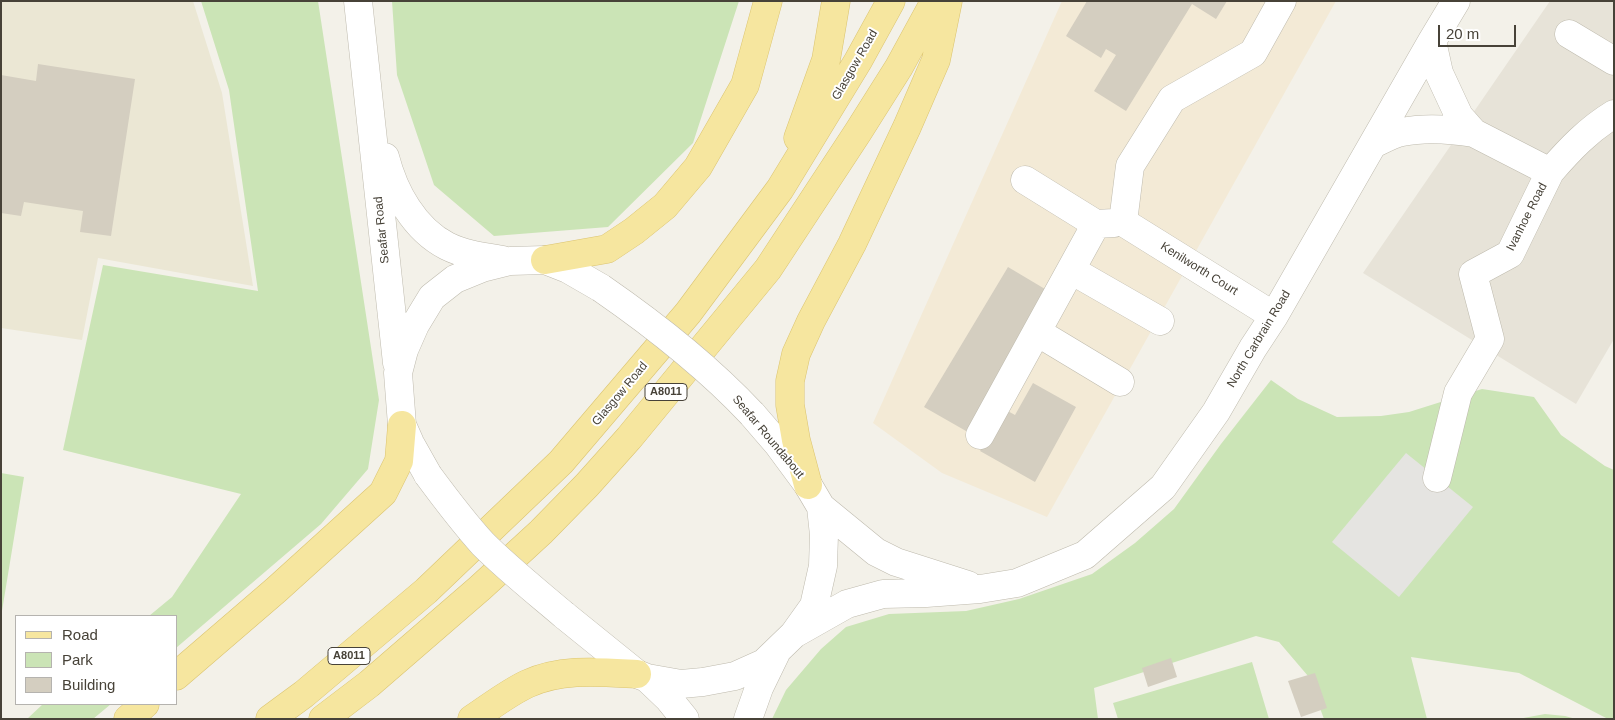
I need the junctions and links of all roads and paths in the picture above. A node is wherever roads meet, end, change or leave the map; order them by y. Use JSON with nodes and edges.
{"nodes":[{"id":1,"x":358,"y":1,"type":"edge"},
{"id":2,"x":768,"y":1,"type":"edge"},
{"id":3,"x":836,"y":1,"type":"edge"},
{"id":4,"x":891,"y":1,"type":"edge"},
{"id":5,"x":935,"y":1,"type":"edge"},
{"id":6,"x":948,"y":1,"type":"edge"},
{"id":7,"x":1282,"y":1,"type":"edge"},
{"id":8,"x":1456,"y":1,"type":"edge"},
{"id":9,"x":1569,"y":34,"type":"dead end"},
{"id":10,"x":1432,"y":41,"type":"junction"},
{"id":11,"x":1614,"y":61,"type":"edge"},
{"id":12,"x":366,"y":86,"type":"junction"},
{"id":13,"x":1614,"y":114,"type":"edge"},
{"id":14,"x":1474,"y":133,"type":"junction"},
{"id":15,"x":1372,"y":144,"type":"junction"},
{"id":16,"x":1550,"y":172,"type":"junction"},
{"id":17,"x":1025,"y":180,"type":"dead end"},
{"id":18,"x":780,"y":188,"type":"junction"},
{"id":19,"x":1123,"y":222,"type":"junction"},
{"id":20,"x":1096,"y":224,"type":"junction"},
{"id":21,"x":545,"y":260,"type":"junction"},
{"id":22,"x":510,"y":261,"type":"junction"},
{"id":23,"x":1071,"y":270,"type":"junction"},
{"id":24,"x":1274,"y":316,"type":"junction"},
{"id":25,"x":1160,"y":321,"type":"dead end"},
{"id":26,"x":1037,"y":332,"type":"junction"},
{"id":27,"x":398,"y":374,"type":"junction"},
{"id":28,"x":1120,"y":382,"type":"dead end"},
{"id":29,"x":402,"y":425,"type":"junction"},
{"id":30,"x":980,"y":434,"type":"dead end"},
{"id":31,"x":1437,"y":478,"type":"dead end"},
{"id":32,"x":814,"y":496,"type":"junction"},
{"id":33,"x":980,"y":589,"type":"junction"},
{"id":34,"x":786,"y":642,"type":"junction"},
{"id":35,"x":178,"y":674,"type":"edge"},
{"id":36,"x":642,"y":676,"type":"junction"},
{"id":37,"x":144,"y":705,"type":"edge"},
{"id":38,"x":128,"y":719,"type":"edge"},
{"id":39,"x":270,"y":719,"type":"edge"},
{"id":40,"x":323,"y":719,"type":"edge"},
{"id":41,"x":472,"y":719,"type":"edge"},
{"id":42,"x":686,"y":719,"type":"edge"},
{"id":43,"x":748,"y":719,"type":"edge"}],
"edges":[{"from":1,"to":12,"type":"street","name":"Seafar Road"},
{"from":2,"to":21,"type":"main road"},
{"from":3,"to":18,"type":"main road"},
{"from":4,"to":18,"type":"main road","name":"Glasgow Road","number":"A8011"},
{"from":5,"to":40,"type":"main road","number":"A8011"},
{"from":6,"to":32,"type":"main road"},
{"from":7,"to":19,"type":"street"},
{"from":8,"to":10,"type":"street","name":"North Carbrain Road"},
{"from":9,"to":11,"type":"street"},
{"from":10,"to":14,"type":"street","name":"Ivanhoe Road"},
{"from":10,"to":15,"type":"street","name":"North Carbrain Road"},
{"from":12,"to":22,"type":"street","name":"Seafar Road"},
{"from":12,"to":27,"type":"street","name":"Seafar Road"},
{"from":13,"to":16,"type":"street","name":"Ivanhoe Road"},
{"from":14,"to":15,"type":"street","name":"Ivanhoe Road"},
{"from":14,"to":16,"type":"street","name":"Ivanhoe Road"},
{"from":15,"to":24,"type":"street","name":"North Carbrain Road"},
{"from":16,"to":31,"type":"street","name":"Ivanhoe Road"},
{"from":17,"to":20,"type":"street"},
{"from":18,"to":39,"type":"main road","name":"Glasgow Road","number":"A8011"},
{"from":19,"to":20,"type":"street"},
{"from":19,"to":24,"type":"street","name":"Kenilworth Court"},
{"from":20,"to":23,"type":"street"},
{"from":21,"to":22,"type":"street","name":"Seafar Roundabout"},
{"from":21,"to":32,"type":"street","name":"Seafar Roundabout","bridge":true},
{"from":22,"to":27,"type":"street","name":"Seafar Roundabout"},
{"from":23,"to":25,"type":"street"},
{"from":23,"to":26,"type":"street"},
{"from":24,"to":33,"type":"street","name":"North Carbrain Road"},
{"from":26,"to":28,"type":"street"},
{"from":26,"to":30,"type":"street"},
{"from":27,"to":29,"type":"street","name":"Seafar Roundabout"},
{"from":29,"to":35,"type":"main road"},
{"from":29,"to":36,"type":"street","name":"Seafar Roundabout","bridge":true},
{"from":32,"to":33,"type":"street","name":"North Carbrain Road"},
{"from":32,"to":34,"type":"street","name":"Seafar Roundabout"},
{"from":33,"to":34,"type":"street","name":"North Carbrain Road"},
{"from":34,"to":36,"type":"street","name":"Seafar Roundabout"},
{"from":34,"to":43,"type":"street"},
{"from":36,"to":41,"type":"main road"},
{"from":36,"to":42,"type":"street"},
{"from":37,"to":38,"type":"main road"}]}
